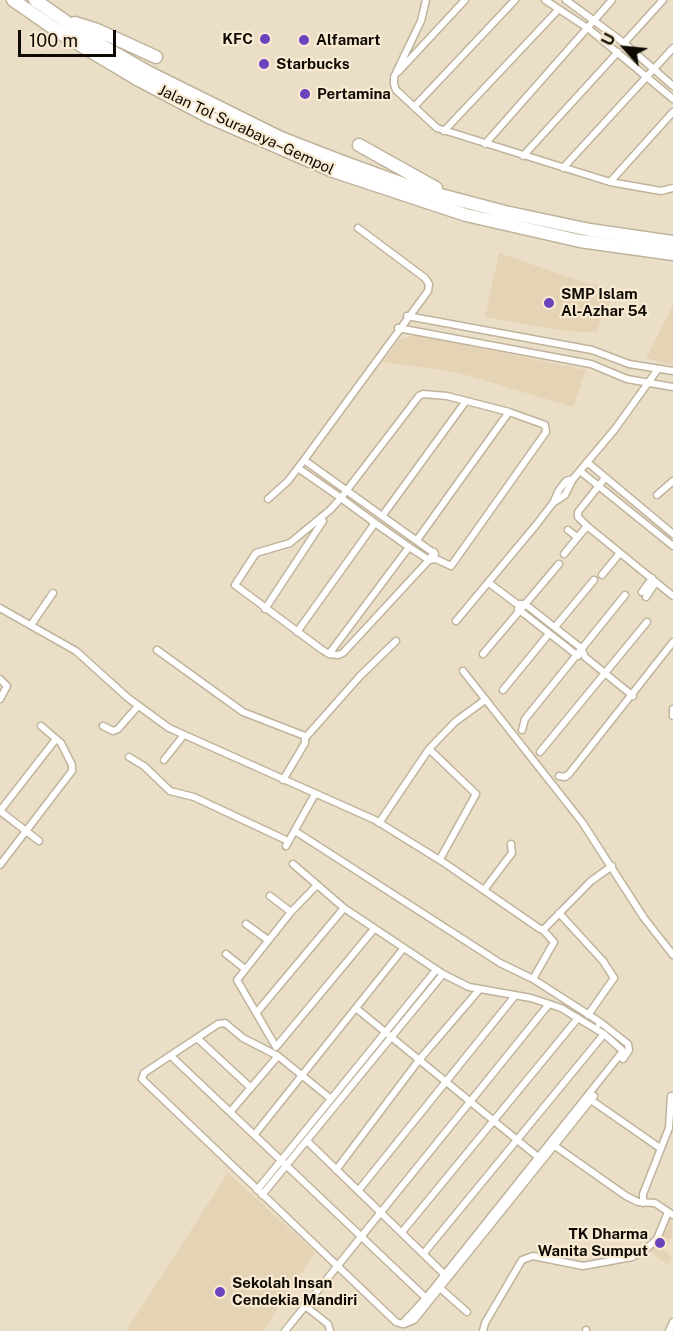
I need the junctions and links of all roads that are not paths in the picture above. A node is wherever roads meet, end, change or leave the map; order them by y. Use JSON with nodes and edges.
{"nodes":[{"id":1,"x":13,"y":0,"type":"edge"},
{"id":2,"x":35,"y":0,"type":"edge"},
{"id":3,"x":426,"y":0,"type":"edge"},
{"id":4,"x":465,"y":0,"type":"edge"},
{"id":5,"x":515,"y":0,"type":"edge"},
{"id":6,"x":544,"y":0,"type":"edge"},
{"id":7,"x":566,"y":0,"type":"edge"},
{"id":8,"x":612,"y":0,"type":"edge"},
{"id":9,"x":663,"y":0,"type":"edge"},
{"id":10,"x":558,"y":10,"type":"junction"},
{"id":11,"x":594,"y":19,"type":"junction"},
{"id":12,"x":68,"y":21,"type":"junction"},
{"id":13,"x":589,"y":29,"type":"junction"},
{"id":14,"x":624,"y":43,"type":"junction"},
{"id":15,"x":673,"y":48,"type":"edge"},
{"id":16,"x":618,"y":52,"type":"junction"},
{"id":17,"x":156,"y":57,"type":"dead end"},
{"id":18,"x":654,"y":69,"type":"junction"},
{"id":19,"x":394,"y":77,"type":"junction"},
{"id":20,"x":647,"y":78,"type":"junction"},
{"id":21,"x":673,"y":86,"type":"edge"},
{"id":22,"x":673,"y":99,"type":"edge"},
{"id":23,"x":414,"y":107,"type":"junction"},
{"id":24,"x":673,"y":112,"type":"edge"},
{"id":25,"x":444,"y":131,"type":"junction"},
{"id":26,"x":484,"y":144,"type":"junction"},
{"id":27,"x":359,"y":145,"type":"dead end"},
{"id":28,"x":523,"y":156,"type":"junction"},
{"id":29,"x":563,"y":168,"type":"junction"},
{"id":30,"x":610,"y":182,"type":"junction"},
{"id":31,"x":673,"y":188,"type":"edge"},
{"id":32,"x":446,"y":196,"type":"junction"},
{"id":33,"x":358,"y":228,"type":"dead end"},
{"id":34,"x":673,"y":242,"type":"edge"},
{"id":35,"x":673,"y":254,"type":"edge"},
{"id":36,"x":407,"y":316,"type":"junction"},
{"id":37,"x":398,"y":328,"type":"junction"},
{"id":38,"x":560,"y":344,"type":"junction"},
{"id":39,"x":558,"y":358,"type":"junction"},
{"id":40,"x":658,"y":369,"type":"junction"},
{"id":41,"x":673,"y":370,"type":"edge"},
{"id":42,"x":650,"y":383,"type":"junction"},
{"id":43,"x":673,"y":387,"type":"edge"},
{"id":44,"x":466,"y":401,"type":"junction"},
{"id":45,"x":509,"y":412,"type":"junction"},
{"id":46,"x":304,"y":460,"type":"junction"},
{"id":47,"x":587,"y":462,"type":"junction"},
{"id":48,"x":298,"y":468,"type":"junction"},
{"id":49,"x":580,"y":471,"type":"junction"},
{"id":50,"x":605,"y":478,"type":"junction"},
{"id":51,"x":673,"y":480,"type":"edge"},
{"id":52,"x":598,"y":486,"type":"junction"},
{"id":53,"x":347,"y":490,"type":"junction"},
{"id":54,"x":657,"y":495,"type":"dead end"},
{"id":55,"x":341,"y":498,"type":"junction"},
{"id":56,"x":268,"y":499,"type":"dead end"},
{"id":57,"x":330,"y":510,"type":"junction"},
{"id":58,"x":383,"y":515,"type":"junction"},
{"id":59,"x":375,"y":523,"type":"junction"},
{"id":60,"x":587,"y":526,"type":"junction"},
{"id":61,"x":401,"y":528,"type":"junction"},
{"id":62,"x":568,"y":530,"type":"dead end"},
{"id":63,"x":673,"y":534,"type":"edge"},
{"id":64,"x":395,"y":537,"type":"junction"},
{"id":65,"x":577,"y":537,"type":"junction"},
{"id":66,"x":417,"y":540,"type":"junction"},
{"id":67,"x":673,"y":546,"type":"edge"},
{"id":68,"x":409,"y":547,"type":"junction"},
{"id":69,"x":620,"y":553,"type":"junction"},
{"id":70,"x":564,"y":554,"type":"dead end"},
{"id":71,"x":433,"y":557,"type":"junction"},
{"id":72,"x":559,"y":564,"type":"dead end"},
{"id":73,"x":602,"y":575,"type":"dead end"},
{"id":74,"x":594,"y":580,"type":"dead end"},
{"id":75,"x":654,"y":580,"type":"junction"},
{"id":76,"x":489,"y":583,"type":"junction"},
{"id":77,"x":53,"y":593,"type":"dead end"},
{"id":78,"x":644,"y":594,"type":"dead end"},
{"id":79,"x":624,"y":595,"type":"dead end"},
{"id":80,"x":673,"y":596,"type":"edge"},
{"id":81,"x":517,"y":604,"type":"junction"},
{"id":82,"x":525,"y":604,"type":"junction"},
{"id":83,"x":0,"y":608,"type":"edge"},
{"id":84,"x":265,"y":609,"type":"junction"},
{"id":85,"x":519,"y":612,"type":"junction"},
{"id":86,"x":456,"y":621,"type":"dead end"},
{"id":87,"x":647,"y":622,"type":"dead end"},
{"id":88,"x":31,"y":625,"type":"junction"},
{"id":89,"x":555,"y":627,"type":"junction"},
{"id":90,"x":297,"y":632,"type":"junction"},
{"id":91,"x":548,"y":635,"type":"junction"},
{"id":92,"x":396,"y":641,"type":"dead end"},
{"id":93,"x":673,"y":642,"type":"edge"},
{"id":94,"x":581,"y":648,"type":"junction"},
{"id":95,"x":157,"y":650,"type":"dead end"},
{"id":96,"x":329,"y":654,"type":"junction"},
{"id":97,"x":483,"y":654,"type":"dead end"},
{"id":98,"x":574,"y":656,"type":"junction"},
{"id":99,"x":585,"y":657,"type":"junction"},
{"id":100,"x":464,"y":670,"type":"dead end"},
{"id":101,"x":605,"y":672,"type":"junction"},
{"id":102,"x":0,"y":678,"type":"edge"},
{"id":103,"x":503,"y":690,"type":"dead end"},
{"id":104,"x":633,"y":696,"type":"junction"},
{"id":105,"x":0,"y":699,"type":"edge"},
{"id":106,"x":486,"y":700,"type":"junction"},
{"id":107,"x":138,"y":706,"type":"junction"},
{"id":108,"x":673,"y":710,"type":"edge"},
{"id":109,"x":673,"y":716,"type":"edge"},
{"id":110,"x":41,"y":726,"type":"dead end"},
{"id":111,"x":103,"y":726,"type":"dead end"},
{"id":112,"x":522,"y":730,"type":"dead end"},
{"id":113,"x":183,"y":735,"type":"junction"},
{"id":114,"x":306,"y":737,"type":"junction"},
{"id":115,"x":56,"y":739,"type":"junction"},
{"id":116,"x":429,"y":749,"type":"junction"},
{"id":117,"x":540,"y":752,"type":"dead end"},
{"id":118,"x":129,"y":757,"type":"dead end"},
{"id":119,"x":165,"y":760,"type":"dead end"},
{"id":120,"x":559,"y":776,"type":"dead end"},
{"id":121,"x":283,"y":780,"type":"junction"},
{"id":122,"x":315,"y":794,"type":"junction"},
{"id":123,"x":0,"y":811,"type":"edge"},
{"id":124,"x":379,"y":823,"type":"junction"},
{"id":125,"x":26,"y":831,"type":"junction"},
{"id":126,"x":295,"y":831,"type":"junction"},
{"id":127,"x":39,"y":841,"type":"dead end"},
{"id":128,"x":511,"y":844,"type":"dead end"},
{"id":129,"x":440,"y":859,"type":"junction"},
{"id":130,"x":292,"y":864,"type":"dead end"},
{"id":131,"x":0,"y":865,"type":"edge"},
{"id":132,"x":612,"y":866,"type":"junction"},
{"id":133,"x":317,"y":885,"type":"junction"},
{"id":134,"x":484,"y":890,"type":"junction"},
{"id":135,"x":270,"y":896,"type":"dead end"},
{"id":136,"x":344,"y":908,"type":"junction"},
{"id":137,"x":291,"y":912,"type":"junction"},
{"id":138,"x":559,"y":914,"type":"junction"},
{"id":139,"x":246,"y":924,"type":"dead end"},
{"id":140,"x":374,"y":929,"type":"junction"},
{"id":141,"x":543,"y":930,"type":"junction"},
{"id":142,"x":268,"y":940,"type":"junction"},
{"id":143,"x":403,"y":950,"type":"junction"},
{"id":144,"x":226,"y":954,"type":"dead end"},
{"id":145,"x":673,"y":955,"type":"edge"},
{"id":146,"x":244,"y":969,"type":"junction"},
{"id":147,"x":436,"y":970,"type":"junction"},
{"id":148,"x":443,"y":974,"type":"junction"},
{"id":149,"x":533,"y":979,"type":"junction"},
{"id":150,"x":479,"y":990,"type":"junction"},
{"id":151,"x":514,"y":997,"type":"junction"},
{"id":152,"x":549,"y":1004,"type":"junction"},
{"id":153,"x":357,"y":1009,"type":"junction"},
{"id":154,"x":257,"y":1012,"type":"junction"},
{"id":155,"x":588,"y":1015,"type":"junction"},
{"id":156,"x":578,"y":1018,"type":"junction"},
{"id":157,"x":600,"y":1022,"type":"junction"},
{"id":158,"x":595,"y":1028,"type":"junction"},
{"id":159,"x":385,"y":1034,"type":"junction"},
{"id":160,"x":604,"y":1034,"type":"junction"},
{"id":161,"x":197,"y":1038,"type":"junction"},
{"id":162,"x":392,"y":1039,"type":"junction"},
{"id":163,"x":275,"y":1052,"type":"junction"},
{"id":164,"x":171,"y":1056,"type":"junction"},
{"id":165,"x":419,"y":1060,"type":"junction"},
{"id":166,"x":303,"y":1076,"type":"junction"},
{"id":167,"x":346,"y":1080,"type":"junction"},
{"id":168,"x":446,"y":1083,"type":"junction"},
{"id":169,"x":353,"y":1086,"type":"junction"},
{"id":170,"x":250,"y":1088,"type":"junction"},
{"id":171,"x":671,"y":1096,"type":"dead end"},
{"id":172,"x":331,"y":1099,"type":"junction"},
{"id":173,"x":591,"y":1100,"type":"junction"},
{"id":174,"x":470,"y":1102,"type":"junction"},
{"id":175,"x":231,"y":1111,"type":"junction"},
{"id":176,"x":494,"y":1122,"type":"junction"},
{"id":177,"x":255,"y":1134,"type":"junction"},
{"id":178,"x":518,"y":1140,"type":"junction"},
{"id":179,"x":308,"y":1142,"type":"junction"},
{"id":180,"x":555,"y":1146,"type":"junction"},
{"id":181,"x":660,"y":1148,"type":"junction"},
{"id":182,"x":538,"y":1157,"type":"junction"},
{"id":183,"x":282,"y":1159,"type":"junction"},
{"id":184,"x":288,"y":1165,"type":"junction"},
{"id":185,"x":336,"y":1170,"type":"junction"},
{"id":186,"x":257,"y":1190,"type":"junction"},
{"id":187,"x":358,"y":1191,"type":"junction"},
{"id":188,"x":262,"y":1195,"type":"junction"},
{"id":189,"x":643,"y":1203,"type":"junction"},
{"id":190,"x":380,"y":1212,"type":"junction"},
{"id":191,"x":671,"y":1214,"type":"edge"},
{"id":192,"x":402,"y":1232,"type":"junction"},
{"id":193,"x":361,"y":1236,"type":"junction"},
{"id":194,"x":424,"y":1253,"type":"junction"},
{"id":195,"x":338,"y":1265,"type":"junction"},
{"id":196,"x":444,"y":1274,"type":"junction"},
{"id":197,"x":440,"y":1288,"type":"junction"},
{"id":198,"x":426,"y":1298,"type":"junction"},
{"id":199,"x":304,"y":1305,"type":"junction"},
{"id":200,"x":466,"y":1312,"type":"dead end"},
{"id":201,"x":673,"y":1322,"type":"edge"},
{"id":202,"x":402,"y":1324,"type":"junction"},
{"id":203,"x":285,"y":1331,"type":"edge"},
{"id":204,"x":330,"y":1331,"type":"edge"},
{"id":205,"x":483,"y":1331,"type":"edge"},
{"id":206,"x":669,"y":1331,"type":"edge"}],
"edges":[{"from":1,"to":35,"type":"highway","name":"Jalan Tol Surabaya–Gempol"},
{"from":2,"to":12,"type":"highway","name":"Jalan Tol Surabaya–Gempol"},
{"from":3,"to":19,"type":"street"},
{"from":4,"to":19,"type":"street"},
{"from":5,"to":23,"type":"street"},
{"from":6,"to":10,"type":"street"},
{"from":7,"to":11,"type":"street"},
{"from":8,"to":11,"type":"street"},
{"from":9,"to":14,"type":"street"},
{"from":10,"to":13,"type":"street"},
{"from":10,"to":25,"type":"street"},
{"from":11,"to":13,"type":"street"},
{"from":11,"to":14,"type":"street"},
{"from":12,"to":17,"type":"highway"},
{"from":12,"to":32,"type":"highway","name":"Jalan Tol Surabaya–Gempol"},
{"from":13,"to":16,"type":"street"},
{"from":13,"to":26,"type":"street"},
{"from":14,"to":18,"type":"street"},
{"from":15,"to":18,"type":"street"},
{"from":16,"to":20,"type":"street"},
{"from":16,"to":28,"type":"street"},
{"from":18,"to":20,"type":"street"},
{"from":18,"to":21,"type":"street"},
{"from":19,"to":23,"type":"street"},
{"from":20,"to":22,"type":"street"},
{"from":20,"to":29,"type":"street"},
{"from":23,"to":25,"type":"street"},
{"from":24,"to":30,"type":"street"},
{"from":25,"to":26,"type":"street"},
{"from":26,"to":28,"type":"street"},
{"from":27,"to":32,"type":"highway"},
{"from":28,"to":29,"type":"street"},
{"from":29,"to":30,"type":"street"},
{"from":30,"to":31,"type":"street"},
{"from":32,"to":34,"type":"highway","name":"Jalan Tol Surabaya–Gempol"},
{"from":33,"to":36,"type":"street"},
{"from":36,"to":37,"type":"street"},
{"from":36,"to":38,"type":"street"},
{"from":37,"to":39,"type":"street"},
{"from":37,"to":46,"type":"street"},
{"from":38,"to":39,"type":"street"},
{"from":38,"to":40,"type":"street"},
{"from":39,"to":42,"type":"street"},
{"from":40,"to":41,"type":"street"},
{"from":40,"to":42,"type":"street"},
{"from":42,"to":43,"type":"street"},
{"from":42,"to":47,"type":"street"},
{"from":44,"to":45,"type":"street"},
{"from":44,"to":53,"type":"street"},
{"from":44,"to":58,"type":"street"},
{"from":45,"to":66,"type":"street"},
{"from":45,"to":71,"type":"street"},
{"from":46,"to":48,"type":"street"},
{"from":46,"to":53,"type":"street"},
{"from":47,"to":49,"type":"street"},
{"from":47,"to":50,"type":"street"},
{"from":48,"to":55,"type":"street"},
{"from":48,"to":56,"type":"street"},
{"from":49,"to":52,"type":"street"},
{"from":49,"to":76,"type":"street"},
{"from":50,"to":52,"type":"street"},
{"from":50,"to":63,"type":"street"},
{"from":51,"to":54,"type":"street"},
{"from":52,"to":60,"type":"street"},
{"from":52,"to":67,"type":"street"},
{"from":53,"to":55,"type":"street"},
{"from":53,"to":58,"type":"street"},
{"from":55,"to":57,"type":"street"},
{"from":55,"to":59,"type":"street"},
{"from":57,"to":84,"type":"street"},
{"from":57,"to":84,"type":"street"},
{"from":58,"to":61,"type":"street"},
{"from":59,"to":64,"type":"street"},
{"from":59,"to":90,"type":"street"},
{"from":60,"to":65,"type":"street"},
{"from":60,"to":69,"type":"street"},
{"from":61,"to":64,"type":"street"},
{"from":61,"to":66,"type":"street"},
{"from":62,"to":65,"type":"street"},
{"from":64,"to":68,"type":"street"},
{"from":65,"to":70,"type":"street"},
{"from":66,"to":71,"type":"street"},
{"from":68,"to":71,"type":"street"},
{"from":68,"to":96,"type":"street"},
{"from":69,"to":73,"type":"street"},
{"from":69,"to":75,"type":"street"},
{"from":71,"to":96,"type":"street"},
{"from":72,"to":82,"type":"street"},
{"from":74,"to":89,"type":"street"},
{"from":75,"to":78,"type":"street"},
{"from":75,"to":80,"type":"street"},
{"from":76,"to":81,"type":"street"},
{"from":76,"to":86,"type":"street"},
{"from":77,"to":88,"type":"street"},
{"from":79,"to":94,"type":"street"},
{"from":81,"to":82,"type":"street"},
{"from":81,"to":85,"type":"street"},
{"from":82,"to":85,"type":"street"},
{"from":82,"to":89,"type":"street"},
{"from":83,"to":88,"type":"street"},
{"from":84,"to":90,"type":"street"},
{"from":85,"to":91,"type":"street"},
{"from":85,"to":97,"type":"street"},
{"from":87,"to":101,"type":"street"},
{"from":88,"to":107,"type":"street"},
{"from":89,"to":94,"type":"street"},
{"from":90,"to":96,"type":"street"},
{"from":91,"to":98,"type":"street"},
{"from":91,"to":103,"type":"street"},
{"from":92,"to":114,"type":"street"},
{"from":93,"to":104,"type":"street"},
{"from":94,"to":98,"type":"street"},
{"from":94,"to":99,"type":"street"},
{"from":95,"to":114,"type":"street"},
{"from":98,"to":99,"type":"street"},
{"from":98,"to":112,"type":"street"},
{"from":99,"to":101,"type":"street"},
{"from":100,"to":106,"type":"street"},
{"from":101,"to":104,"type":"street"},
{"from":101,"to":117,"type":"street"},
{"from":102,"to":105,"type":"street"},
{"from":104,"to":120,"type":"street"},
{"from":106,"to":116,"type":"street"},
{"from":106,"to":132,"type":"street"},
{"from":107,"to":111,"type":"street"},
{"from":107,"to":113,"type":"street"},
{"from":108,"to":109,"type":"street"},
{"from":110,"to":115,"type":"street"},
{"from":113,"to":119,"type":"street"},
{"from":113,"to":121,"type":"street"},
{"from":114,"to":121,"type":"street"},
{"from":115,"to":123,"type":"street"},
{"from":115,"to":125,"type":"street"},
{"from":116,"to":124,"type":"street"},
{"from":116,"to":129,"type":"street"},
{"from":118,"to":126,"type":"street"},
{"from":121,"to":122,"type":"street"},
{"from":122,"to":124,"type":"street"},
{"from":122,"to":126,"type":"street"},
{"from":123,"to":125,"type":"street"},
{"from":124,"to":129,"type":"street"},
{"from":125,"to":127,"type":"street"},
{"from":125,"to":131,"type":"street"},
{"from":126,"to":149,"type":"street"},
{"from":128,"to":134,"type":"street"},
{"from":129,"to":134,"type":"street"},
{"from":130,"to":133,"type":"street"},
{"from":132,"to":138,"type":"street"},
{"from":132,"to":145,"type":"street"},
{"from":133,"to":136,"type":"street"},
{"from":133,"to":137,"type":"street"},
{"from":134,"to":141,"type":"street"},
{"from":135,"to":137,"type":"street"},
{"from":136,"to":140,"type":"street"},
{"from":136,"to":154,"type":"street"},
{"from":137,"to":142,"type":"street"},
{"from":138,"to":141,"type":"street"},
{"from":138,"to":155,"type":"street"},
{"from":139,"to":142,"type":"street"},
{"from":140,"to":143,"type":"street"},
{"from":140,"to":163,"type":"street"},
{"from":141,"to":149,"type":"street"},
{"from":142,"to":146,"type":"street"},
{"from":143,"to":147,"type":"street"},
{"from":143,"to":153,"type":"street"},
{"from":144,"to":146,"type":"street"},
{"from":146,"to":154,"type":"street"},
{"from":147,"to":148,"type":"street"},
{"from":147,"to":159,"type":"street"},
{"from":148,"to":150,"type":"street"},
{"from":148,"to":162,"type":"street"},
{"from":149,"to":155,"type":"street"},
{"from":150,"to":151,"type":"street"},
{"from":150,"to":165,"type":"street"},
{"from":151,"to":152,"type":"street"},
{"from":151,"to":168,"type":"street"},
{"from":152,"to":156,"type":"street"},
{"from":152,"to":174,"type":"street"},
{"from":153,"to":159,"type":"street"},
{"from":153,"to":166,"type":"street"},
{"from":154,"to":163,"type":"street"},
{"from":155,"to":157,"type":"street"},
{"from":156,"to":158,"type":"street"},
{"from":156,"to":176,"type":"street"},
{"from":157,"to":158,"type":"street"},
{"from":157,"to":173,"type":"street"},
{"from":158,"to":160,"type":"street"},
{"from":159,"to":162,"type":"street"},
{"from":159,"to":167,"type":"street"},
{"from":160,"to":178,"type":"street"},
{"from":160,"to":182,"type":"street"},
{"from":161,"to":163,"type":"street"},
{"from":161,"to":164,"type":"street"},
{"from":161,"to":170,"type":"street"},
{"from":162,"to":165,"type":"street"},
{"from":162,"to":169,"type":"street"},
{"from":163,"to":166,"type":"street"},
{"from":163,"to":170,"type":"street"},
{"from":164,"to":175,"type":"street"},
{"from":164,"to":186,"type":"street"},
{"from":165,"to":168,"type":"street"},
{"from":165,"to":185,"type":"street"},
{"from":166,"to":172,"type":"street"},
{"from":166,"to":177,"type":"street"},
{"from":167,"to":169,"type":"street"},
{"from":167,"to":172,"type":"street"},
{"from":168,"to":174,"type":"street"},
{"from":168,"to":187,"type":"street"},
{"from":169,"to":179,"type":"street"},
{"from":170,"to":175,"type":"street"},
{"from":171,"to":181,"type":"street"},
{"from":172,"to":183,"type":"street"},
{"from":173,"to":180,"type":"street"},
{"from":173,"to":181,"type":"street"},
{"from":174,"to":176,"type":"street"},
{"from":174,"to":190,"type":"street"},
{"from":175,"to":177,"type":"street"},
{"from":176,"to":178,"type":"street"},
{"from":176,"to":192,"type":"street"},
{"from":177,"to":183,"type":"street"},
{"from":178,"to":182,"type":"street"},
{"from":178,"to":194,"type":"street"},
{"from":179,"to":184,"type":"street"},
{"from":179,"to":185,"type":"street"},
{"from":180,"to":189,"type":"street"},
{"from":180,"to":197,"type":"street"},
{"from":181,"to":189,"type":"street"},
{"from":182,"to":196,"type":"street"},
{"from":183,"to":184,"type":"street"},
{"from":183,"to":186,"type":"street"},
{"from":184,"to":188,"type":"street"},
{"from":184,"to":193,"type":"street"},
{"from":185,"to":187,"type":"street"},
{"from":186,"to":188,"type":"street"},
{"from":187,"to":190,"type":"street"},
{"from":188,"to":195,"type":"street"},
{"from":189,"to":191,"type":"street"},
{"from":190,"to":192,"type":"street"},
{"from":190,"to":193,"type":"street"},
{"from":191,"to":205,"type":"street"},
{"from":192,"to":194,"type":"street"},
{"from":193,"to":195,"type":"street"},
{"from":193,"to":198,"type":"street"},
{"from":194,"to":196,"type":"street"},
{"from":195,"to":199,"type":"street"},
{"from":195,"to":202,"type":"street"},
{"from":196,"to":198,"type":"street"},
{"from":197,"to":200,"type":"street"},
{"from":197,"to":202,"type":"street"},
{"from":198,"to":202,"type":"street"},
{"from":199,"to":203,"type":"street"},
{"from":199,"to":204,"type":"street"},
{"from":201,"to":206,"type":"street"}]}
